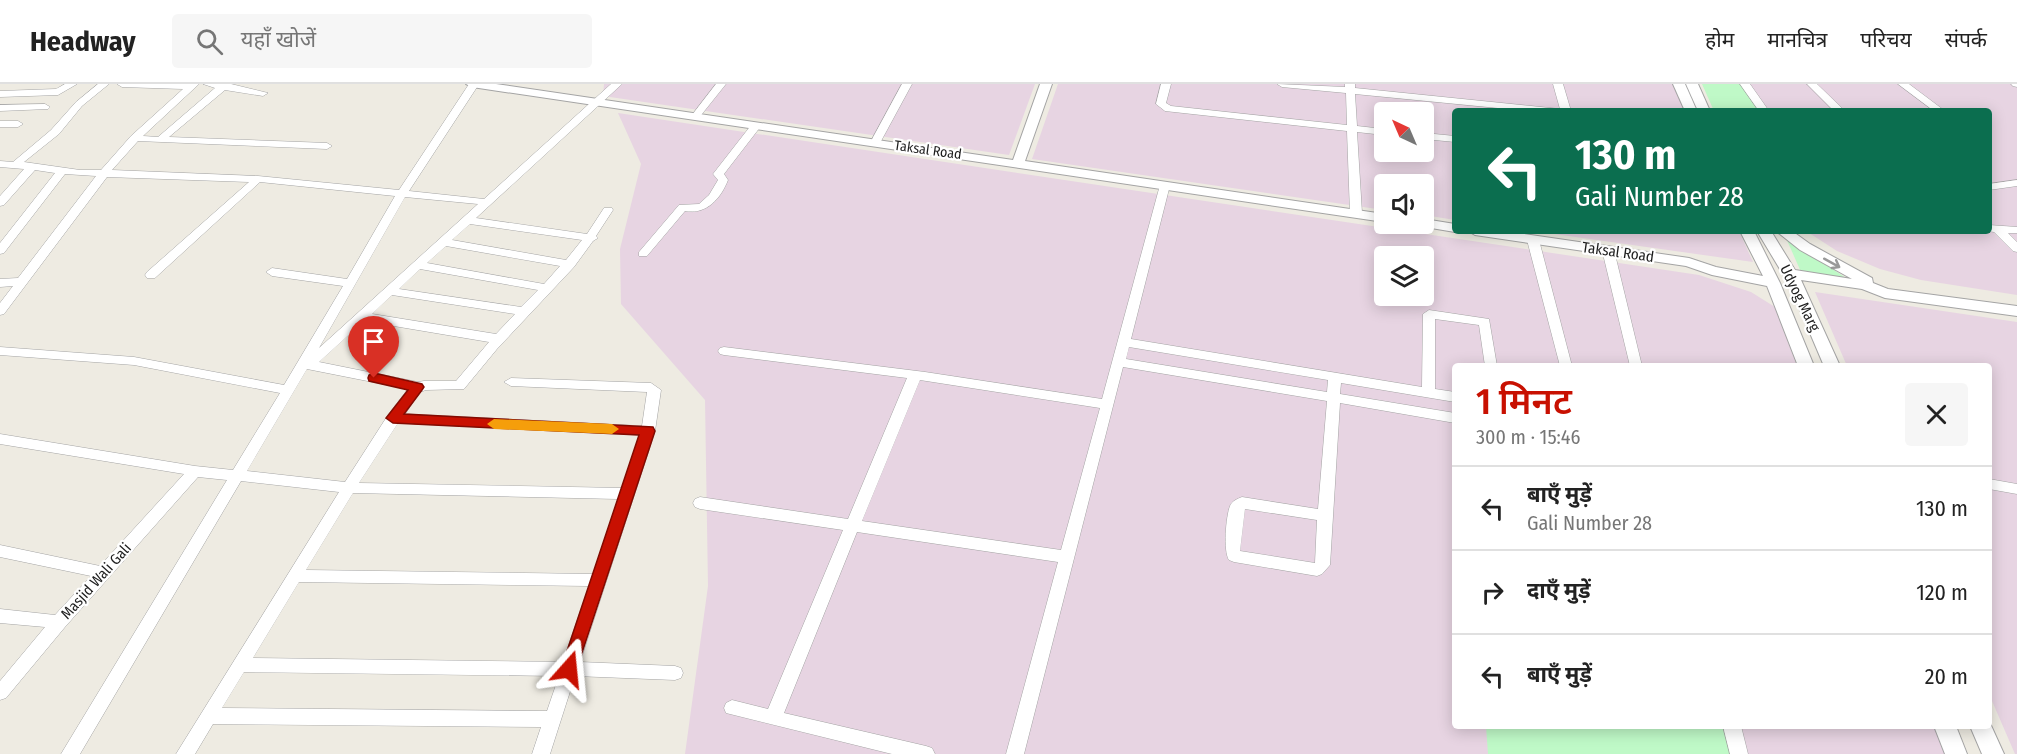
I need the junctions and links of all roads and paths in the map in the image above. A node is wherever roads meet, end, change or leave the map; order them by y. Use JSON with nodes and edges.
{"nodes":[{"id":1,"x":41,"y":84,"type":"edge"},
{"id":2,"x":72,"y":84,"type":"edge"},
{"id":3,"x":104,"y":84,"type":"edge"},
{"id":4,"x":122,"y":84,"type":"edge"},
{"id":5,"x":208,"y":84,"type":"edge"},
{"id":6,"x":473,"y":84,"type":"edge"},
{"id":7,"x":617,"y":84,"type":"edge"},
{"id":8,"x":721,"y":84,"type":"edge"},
{"id":9,"x":907,"y":84,"type":"edge"},
{"id":10,"x":1046,"y":84,"type":"edge"},
{"id":11,"x":1166,"y":84,"type":"edge"},
{"id":12,"x":1282,"y":84,"type":"edge"},
{"id":13,"x":1558,"y":84,"type":"edge"},
{"id":14,"x":1679,"y":84,"type":"edge"},
{"id":15,"x":1692,"y":84,"type":"edge"},
{"id":16,"x":1745,"y":84,"type":"edge"},
{"id":17,"x":1812,"y":84,"type":"edge"},
{"id":18,"x":1903,"y":84,"type":"edge"},
{"id":19,"x":193,"y":85,"type":"edge"},
{"id":20,"x":225,"y":85,"type":"edge"},
{"id":21,"x":1350,"y":87,"type":"edge"},
{"id":22,"x":28,"y":93,"type":"junction"},
{"id":23,"x":263,"y":93,"type":"dead end"},
{"id":24,"x":0,"y":94,"type":"edge"},
{"id":25,"x":597,"y":102,"type":"junction"},
{"id":26,"x":45,"y":107,"type":"dead end"},
{"id":27,"x":0,"y":108,"type":"edge"},
{"id":28,"x":1532,"y":108,"type":"edge"},
{"id":29,"x":1565,"y":108,"type":"edge"},
{"id":30,"x":1690,"y":108,"type":"edge"},
{"id":31,"x":1703,"y":108,"type":"edge"},
{"id":32,"x":1762,"y":108,"type":"edge"},
{"id":33,"x":1837,"y":108,"type":"edge"},
{"id":34,"x":1936,"y":108,"type":"edge"},
{"id":35,"x":695,"y":117,"type":"junction"},
{"id":36,"x":0,"y":124,"type":"edge"},
{"id":37,"x":18,"y":124,"type":"dead end"},
{"id":38,"x":756,"y":126,"type":"junction"},
{"id":39,"x":1352,"y":128,"type":"junction"},
{"id":40,"x":1374,"y":131,"type":"edge"},
{"id":41,"x":1434,"y":137,"type":"edge"},
{"id":42,"x":135,"y":138,"type":"junction"},
{"id":43,"x":1452,"y":139,"type":"edge"},
{"id":44,"x":160,"y":140,"type":"junction"},
{"id":45,"x":875,"y":143,"type":"junction"},
{"id":46,"x":327,"y":146,"type":"dead end"},
{"id":47,"x":1018,"y":163,"type":"junction"},
{"id":48,"x":0,"y":164,"type":"edge"},
{"id":49,"x":15,"y":165,"type":"junction"},
{"id":50,"x":32,"y":165,"type":"junction"},
{"id":51,"x":62,"y":171,"type":"junction"},
{"id":52,"x":104,"y":173,"type":"junction"},
{"id":53,"x":258,"y":179,"type":"junction"},
{"id":54,"x":2017,"y":183,"type":"edge"},
{"id":55,"x":1165,"y":185,"type":"junction"},
{"id":56,"x":1992,"y":187,"type":"edge"},
{"id":57,"x":404,"y":192,"type":"junction"},
{"id":58,"x":486,"y":202,"type":"junction"},
{"id":59,"x":0,"y":203,"type":"edge"},
{"id":60,"x":608,"y":210,"type":"dead end"},
{"id":61,"x":1356,"y":213,"type":"junction"},
{"id":62,"x":1374,"y":216,"type":"edge"},
{"id":63,"x":467,"y":220,"type":"junction"},
{"id":64,"x":1434,"y":225,"type":"edge"},
{"id":65,"x":1452,"y":228,"type":"edge"},
{"id":66,"x":1994,"y":229,"type":"edge"},
{"id":67,"x":2017,"y":230,"type":"edge"},
{"id":68,"x":1494,"y":234,"type":"edge"},
{"id":69,"x":1748,"y":234,"type":"edge"},
{"id":70,"x":1766,"y":234,"type":"edge"},
{"id":71,"x":1787,"y":234,"type":"edge"},
{"id":72,"x":592,"y":238,"type":"junction"},
{"id":73,"x":1533,"y":240,"type":"junction"},
{"id":74,"x":442,"y":242,"type":"junction"},
{"id":75,"x":2017,"y":249,"type":"edge"},
{"id":76,"x":1608,"y":250,"type":"junction"},
{"id":77,"x":0,"y":251,"type":"edge"},
{"id":78,"x":643,"y":254,"type":"dead end"},
{"id":79,"x":1689,"y":262,"type":"junction"},
{"id":80,"x":570,"y":264,"type":"junction"},
{"id":81,"x":417,"y":265,"type":"junction"},
{"id":82,"x":1712,"y":271,"type":"junction"},
{"id":83,"x":272,"y":272,"type":"dead end"},
{"id":84,"x":151,"y":275,"type":"dead end"},
{"id":85,"x":1769,"y":276,"type":"junction"},
{"id":86,"x":1793,"y":280,"type":"junction"},
{"id":87,"x":21,"y":282,"type":"junction"},
{"id":88,"x":0,"y":283,"type":"edge"},
{"id":89,"x":351,"y":283,"type":"junction"},
{"id":90,"x":547,"y":288,"type":"junction"},
{"id":91,"x":388,"y":291,"type":"junction"},
{"id":92,"x":1886,"y":293,"type":"junction"},
{"id":93,"x":1784,"y":308,"type":"junction"},
{"id":94,"x":0,"y":311,"type":"edge"},
{"id":95,"x":2017,"y":311,"type":"edge"},
{"id":96,"x":526,"y":312,"type":"junction"},
{"id":97,"x":360,"y":316,"type":"junction"},
{"id":98,"x":499,"y":339,"type":"junction"},
{"id":99,"x":1124,"y":342,"type":"junction"},
{"id":100,"x":0,"y":351,"type":"edge"},
{"id":101,"x":724,"y":351,"type":"dead end"},
{"id":102,"x":1118,"y":362,"type":"junction"},
{"id":103,"x":1491,"y":363,"type":"edge"},
{"id":104,"x":1565,"y":363,"type":"edge"},
{"id":105,"x":1635,"y":363,"type":"edge"},
{"id":106,"x":1805,"y":363,"type":"edge"},
{"id":107,"x":1831,"y":363,"type":"edge"},
{"id":108,"x":309,"y":364,"type":"junction"},
{"id":109,"x":297,"y":375,"type":"junction"},
{"id":110,"x":915,"y":375,"type":"junction"},
{"id":111,"x":1335,"y":377,"type":"junction"},
{"id":112,"x":511,"y":382,"type":"dead end"},
{"id":113,"x":418,"y":387,"type":"junction"},
{"id":114,"x":286,"y":390,"type":"junction"},
{"id":115,"x":1428,"y":393,"type":"junction"},
{"id":116,"x":1332,"y":397,"type":"junction"},
{"id":117,"x":1452,"y":397,"type":"edge"},
{"id":118,"x":1107,"y":404,"type":"junction"},
{"id":119,"x":1452,"y":417,"type":"edge"},
{"id":120,"x":393,"y":418,"type":"junction"},
{"id":121,"x":648,"y":431,"type":"junction"},
{"id":122,"x":0,"y":439,"type":"edge"},
{"id":123,"x":195,"y":471,"type":"junction"},
{"id":124,"x":236,"y":475,"type":"junction"},
{"id":125,"x":1992,"y":485,"type":"edge"},
{"id":126,"x":350,"y":488,"type":"junction"},
{"id":127,"x":2017,"y":489,"type":"edge"},
{"id":128,"x":627,"y":494,"type":"junction"},
{"id":129,"x":700,"y":503,"type":"dead end"},
{"id":130,"x":1325,"y":516,"type":"junction"},
{"id":131,"x":852,"y":525,"type":"junction"},
{"id":132,"x":0,"y":551,"type":"edge"},
{"id":133,"x":1067,"y":557,"type":"junction"},
{"id":134,"x":103,"y":573,"type":"junction"},
{"id":135,"x":296,"y":576,"type":"junction"},
{"id":136,"x":598,"y":580,"type":"junction"},
{"id":137,"x":0,"y":616,"type":"edge"},
{"id":138,"x":58,"y":622,"type":"junction"},
{"id":139,"x":240,"y":665,"type":"junction"},
{"id":140,"x":569,"y":669,"type":"junction"},
{"id":141,"x":675,"y":673,"type":"dead end"},
{"id":142,"x":0,"y":693,"type":"edge"},
{"id":143,"x":732,"y":708,"type":"dead end"},
{"id":144,"x":208,"y":716,"type":"junction"},
{"id":145,"x":772,"y":718,"type":"junction"},
{"id":146,"x":553,"y":719,"type":"junction"},
{"id":147,"x":1733,"y":729,"type":"edge"},
{"id":148,"x":1947,"y":729,"type":"edge"},
{"id":149,"x":1982,"y":729,"type":"edge"},
{"id":150,"x":877,"y":749,"type":"edge"},
{"id":151,"x":70,"y":754,"type":"edge"},
{"id":152,"x":185,"y":754,"type":"edge"},
{"id":153,"x":541,"y":754,"type":"edge"},
{"id":154,"x":926,"y":754,"type":"edge"},
{"id":155,"x":1015,"y":754,"type":"edge"},
{"id":156,"x":1738,"y":754,"type":"edge"},
{"id":157,"x":1956,"y":754,"type":"edge"},
{"id":158,"x":1993,"y":754,"type":"edge"}],
"edges":[{"from":1,"to":22,"type":"street"},
{"from":2,"to":22,"type":"street"},
{"from":3,"to":49,"type":"street"},
{"from":4,"to":19,"type":"street"},
{"from":5,"to":20,"type":"street"},
{"from":6,"to":25,"type":"street","name":"Taksal Road"},
{"from":6,"to":57,"type":"street"},
{"from":7,"to":25,"type":"street"},
{"from":8,"to":35,"type":"street"},
{"from":9,"to":45,"type":"street"},
{"from":10,"to":47,"type":"street"},
{"from":11,"to":39,"type":"street"},
{"from":12,"to":21,"type":"street"},
{"from":13,"to":29,"type":"street"},
{"from":14,"to":30,"type":"street"},
{"from":15,"to":31,"type":"street"},
{"from":16,"to":32,"type":"street"},
{"from":17,"to":33,"type":"street"},
{"from":18,"to":34,"type":"street"},
{"from":19,"to":42,"type":"street"},
{"from":20,"to":23,"type":"street"},
{"from":20,"to":44,"type":"street"},
{"from":21,"to":28,"type":"street"},
{"from":21,"to":39,"type":"street"},
{"from":22,"to":24,"type":"street"},
{"from":25,"to":35,"type":"street","name":"Taksal Road"},
{"from":25,"to":58,"type":"street"},
{"from":26,"to":27,"type":"street"},
{"from":35,"to":38,"type":"street","name":"Taksal Road"},
{"from":36,"to":37,"type":"street"},
{"from":38,"to":45,"type":"street","name":"Taksal Road"},
{"from":38,"to":78,"type":"street"},
{"from":39,"to":40,"type":"street"},
{"from":39,"to":61,"type":"street"},
{"from":41,"to":43,"type":"street"},
{"from":42,"to":44,"type":"street"},
{"from":42,"to":52,"type":"street"},
{"from":44,"to":46,"type":"street"},
{"from":45,"to":47,"type":"street","name":"Taksal Road"},
{"from":47,"to":55,"type":"street","name":"Taksal Road"},
{"from":48,"to":49,"type":"street"},
{"from":49,"to":50,"type":"street"},
{"from":50,"to":51,"type":"street"},
{"from":50,"to":59,"type":"street"},
{"from":51,"to":52,"type":"street"},
{"from":51,"to":77,"type":"street"},
{"from":52,"to":53,"type":"street"},
{"from":52,"to":87,"type":"street"},
{"from":53,"to":57,"type":"street"},
{"from":53,"to":84,"type":"street"},
{"from":54,"to":56,"type":"street"},
{"from":55,"to":61,"type":"street","name":"Taksal Road"},
{"from":55,"to":99,"type":"street"},
{"from":57,"to":58,"type":"street"},
{"from":57,"to":89,"type":"street"},
{"from":58,"to":63,"type":"street"},
{"from":60,"to":72,"type":"street"},
{"from":61,"to":62,"type":"street","name":"Taksal Road"},
{"from":63,"to":72,"type":"street"},
{"from":63,"to":74,"type":"street"},
{"from":64,"to":65,"type":"street"},
{"from":66,"to":67,"type":"street"},
{"from":66,"to":75,"type":"street"},
{"from":68,"to":73,"type":"street","name":"Taksal Road"},
{"from":69,"to":85,"type":"street","name":"Udyog Marg"},
{"from":70,"to":86,"type":"street","name":"Udyog Marg"},
{"from":71,"to":92,"type":"street","one_way":true},
{"from":72,"to":80,"type":"street"},
{"from":73,"to":76,"type":"street","name":"Taksal Road"},
{"from":73,"to":104,"type":"street"},
{"from":74,"to":80,"type":"street"},
{"from":74,"to":81,"type":"street"},
{"from":76,"to":79,"type":"street","name":"Taksal Road"},
{"from":76,"to":105,"type":"street"},
{"from":79,"to":82,"type":"street","name":"Taksal Road"},
{"from":79,"to":85,"type":"street","name":"Taksal Road"},
{"from":80,"to":90,"type":"street"},
{"from":81,"to":90,"type":"street"},
{"from":81,"to":91,"type":"street"},
{"from":82,"to":85,"type":"street","name":"Taksal Road"},
{"from":82,"to":93,"type":"street"},
{"from":83,"to":89,"type":"street"},
{"from":85,"to":93,"type":"street","name":"Udyog Marg"},
{"from":86,"to":92,"type":"street"},
{"from":86,"to":107,"type":"street","name":"Udyog Marg"},
{"from":87,"to":88,"type":"street"},
{"from":87,"to":94,"type":"street"},
{"from":89,"to":109,"type":"street"},
{"from":90,"to":96,"type":"street"},
{"from":91,"to":96,"type":"street"},
{"from":91,"to":97,"type":"street"},
{"from":92,"to":95,"type":"street"},
{"from":93,"to":106,"type":"street","name":"Udyog Marg"},
{"from":96,"to":98,"type":"street"},
{"from":97,"to":98,"type":"street"},
{"from":97,"to":108,"type":"street"},
{"from":98,"to":113,"type":"street"},
{"from":99,"to":102,"type":"street"},
{"from":99,"to":111,"type":"street"},
{"from":100,"to":114,"type":"street"},
{"from":101,"to":110,"type":"street"},
{"from":102,"to":116,"type":"street"},
{"from":102,"to":118,"type":"street"},
{"from":103,"to":115,"type":"street"},
{"from":108,"to":109,"type":"street"},
{"from":108,"to":113,"type":"street"},
{"from":109,"to":114,"type":"street"},
{"from":110,"to":118,"type":"street"},
{"from":110,"to":131,"type":"street"},
{"from":111,"to":115,"type":"street"},
{"from":111,"to":116,"type":"street"},
{"from":112,"to":121,"type":"street"},
{"from":113,"to":120,"type":"street"},
{"from":114,"to":124,"type":"street"},
{"from":115,"to":117,"type":"street"},
{"from":116,"to":119,"type":"street"},
{"from":116,"to":130,"type":"street"},
{"from":118,"to":133,"type":"street"},
{"from":120,"to":121,"type":"street"},
{"from":120,"to":126,"type":"street"},
{"from":121,"to":128,"type":"street"},
{"from":122,"to":123,"type":"street"},
{"from":123,"to":124,"type":"street"},
{"from":123,"to":134,"type":"street","name":"Masjid Wali Gali"},
{"from":124,"to":126,"type":"street"},
{"from":124,"to":151,"type":"street"},
{"from":125,"to":127,"type":"street"},
{"from":126,"to":128,"type":"street"},
{"from":126,"to":135,"type":"street"},
{"from":128,"to":136,"type":"street"},
{"from":129,"to":131,"type":"street"},
{"from":130,"to":130,"type":"street"},
{"from":131,"to":133,"type":"street"},
{"from":131,"to":145,"type":"street"},
{"from":132,"to":134,"type":"street"},
{"from":133,"to":155,"type":"street"},
{"from":134,"to":138,"type":"street","name":"Masjid Wali Gali"},
{"from":135,"to":136,"type":"street"},
{"from":135,"to":139,"type":"street"},
{"from":136,"to":140,"type":"street"},
{"from":137,"to":138,"type":"street"},
{"from":138,"to":142,"type":"street","name":"Masjid Wali Gali"},
{"from":139,"to":140,"type":"street"},
{"from":139,"to":144,"type":"street"},
{"from":140,"to":141,"type":"street"},
{"from":140,"to":146,"type":"street"},
{"from":143,"to":145,"type":"street"},
{"from":144,"to":146,"type":"street"},
{"from":144,"to":152,"type":"street"},
{"from":145,"to":150,"type":"street"},
{"from":146,"to":153,"type":"street"},
{"from":147,"to":156,"type":"street"},
{"from":148,"to":157,"type":"street"},
{"from":149,"to":158,"type":"street"},
{"from":150,"to":154,"type":"street"}]}
